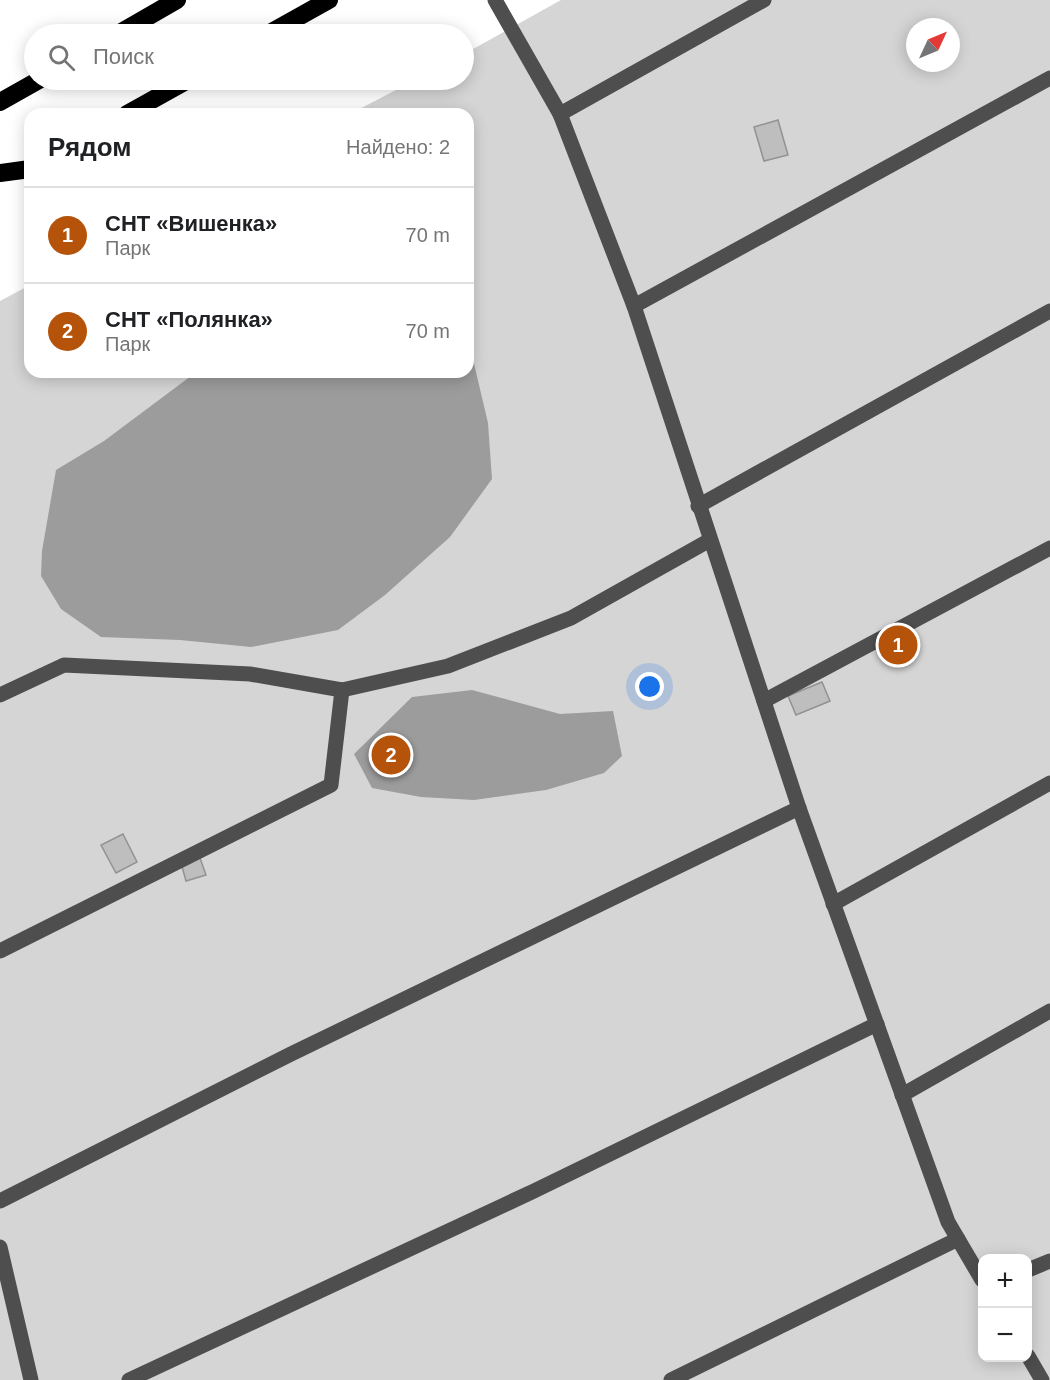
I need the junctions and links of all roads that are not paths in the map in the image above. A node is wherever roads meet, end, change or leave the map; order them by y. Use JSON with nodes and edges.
{"nodes":[{"id":1,"x":177,"y":0,"type":"edge"},
{"id":2,"x":329,"y":0,"type":"edge"},
{"id":3,"x":495,"y":0,"type":"edge"},
{"id":4,"x":764,"y":0,"type":"edge"},
{"id":5,"x":135,"y":24,"type":"edge"},
{"id":6,"x":286,"y":24,"type":"edge"},
{"id":7,"x":1050,"y":78,"type":"edge"},
{"id":8,"x":24,"y":88,"type":"edge"},
{"id":9,"x":170,"y":90,"type":"edge"},
{"id":10,"x":0,"y":102,"type":"edge"},
{"id":11,"x":139,"y":108,"type":"edge"},
{"id":12,"x":560,"y":114,"type":"junction"},
{"id":13,"x":24,"y":170,"type":"edge"},
{"id":14,"x":0,"y":173,"type":"edge"},
{"id":15,"x":634,"y":306,"type":"junction"},
{"id":16,"x":1050,"y":311,"type":"edge"},
{"id":17,"x":698,"y":506,"type":"junction"},
{"id":18,"x":710,"y":540,"type":"junction"},
{"id":19,"x":1050,"y":548,"type":"edge"},
{"id":20,"x":342,"y":690,"type":"junction"},
{"id":21,"x":0,"y":695,"type":"edge"},
{"id":22,"x":764,"y":701,"type":"junction"},
{"id":23,"x":1050,"y":783,"type":"edge"},
{"id":24,"x":799,"y":808,"type":"junction"},
{"id":25,"x":833,"y":904,"type":"junction"},
{"id":26,"x":0,"y":951,"type":"edge"},
{"id":27,"x":1050,"y":1011,"type":"edge"},
{"id":28,"x":877,"y":1024,"type":"junction"},
{"id":29,"x":902,"y":1095,"type":"junction"},
{"id":30,"x":0,"y":1201,"type":"edge"},
{"id":31,"x":958,"y":1239,"type":"junction"},
{"id":32,"x":0,"y":1247,"type":"edge"},
{"id":33,"x":1050,"y":1261,"type":"edge"},
{"id":34,"x":1032,"y":1268,"type":"edge"},
{"id":35,"x":978,"y":1273,"type":"edge"},
{"id":36,"x":1032,"y":1362,"type":"edge"},
{"id":37,"x":31,"y":1380,"type":"edge"},
{"id":38,"x":129,"y":1380,"type":"edge"},
{"id":39,"x":671,"y":1380,"type":"edge"},
{"id":40,"x":1042,"y":1380,"type":"edge"}],
"edges":[{"from":1,"to":5,"type":"highway"},
{"from":2,"to":6,"type":"highway"},
{"from":3,"to":12,"type":"lane"},
{"from":4,"to":12,"type":"lane"},
{"from":7,"to":15,"type":"lane"},
{"from":8,"to":10,"type":"highway"},
{"from":9,"to":11,"type":"highway"},
{"from":12,"to":15,"type":"lane"},
{"from":13,"to":14,"type":"highway"},
{"from":15,"to":17,"type":"lane"},
{"from":16,"to":17,"type":"lane"},
{"from":17,"to":18,"type":"lane"},
{"from":18,"to":20,"type":"lane"},
{"from":18,"to":22,"type":"lane"},
{"from":19,"to":22,"type":"lane"},
{"from":20,"to":21,"type":"lane"},
{"from":20,"to":26,"type":"lane"},
{"from":22,"to":24,"type":"lane"},
{"from":23,"to":25,"type":"lane"},
{"from":24,"to":25,"type":"lane"},
{"from":24,"to":30,"type":"lane"},
{"from":25,"to":28,"type":"lane"},
{"from":27,"to":29,"type":"lane"},
{"from":28,"to":29,"type":"lane"},
{"from":28,"to":38,"type":"lane"},
{"from":29,"to":31,"type":"lane"},
{"from":31,"to":35,"type":"lane"},
{"from":31,"to":39,"type":"lane"},
{"from":32,"to":37,"type":"lane"},
{"from":33,"to":34,"type":"lane"},
{"from":36,"to":40,"type":"lane"}]}
